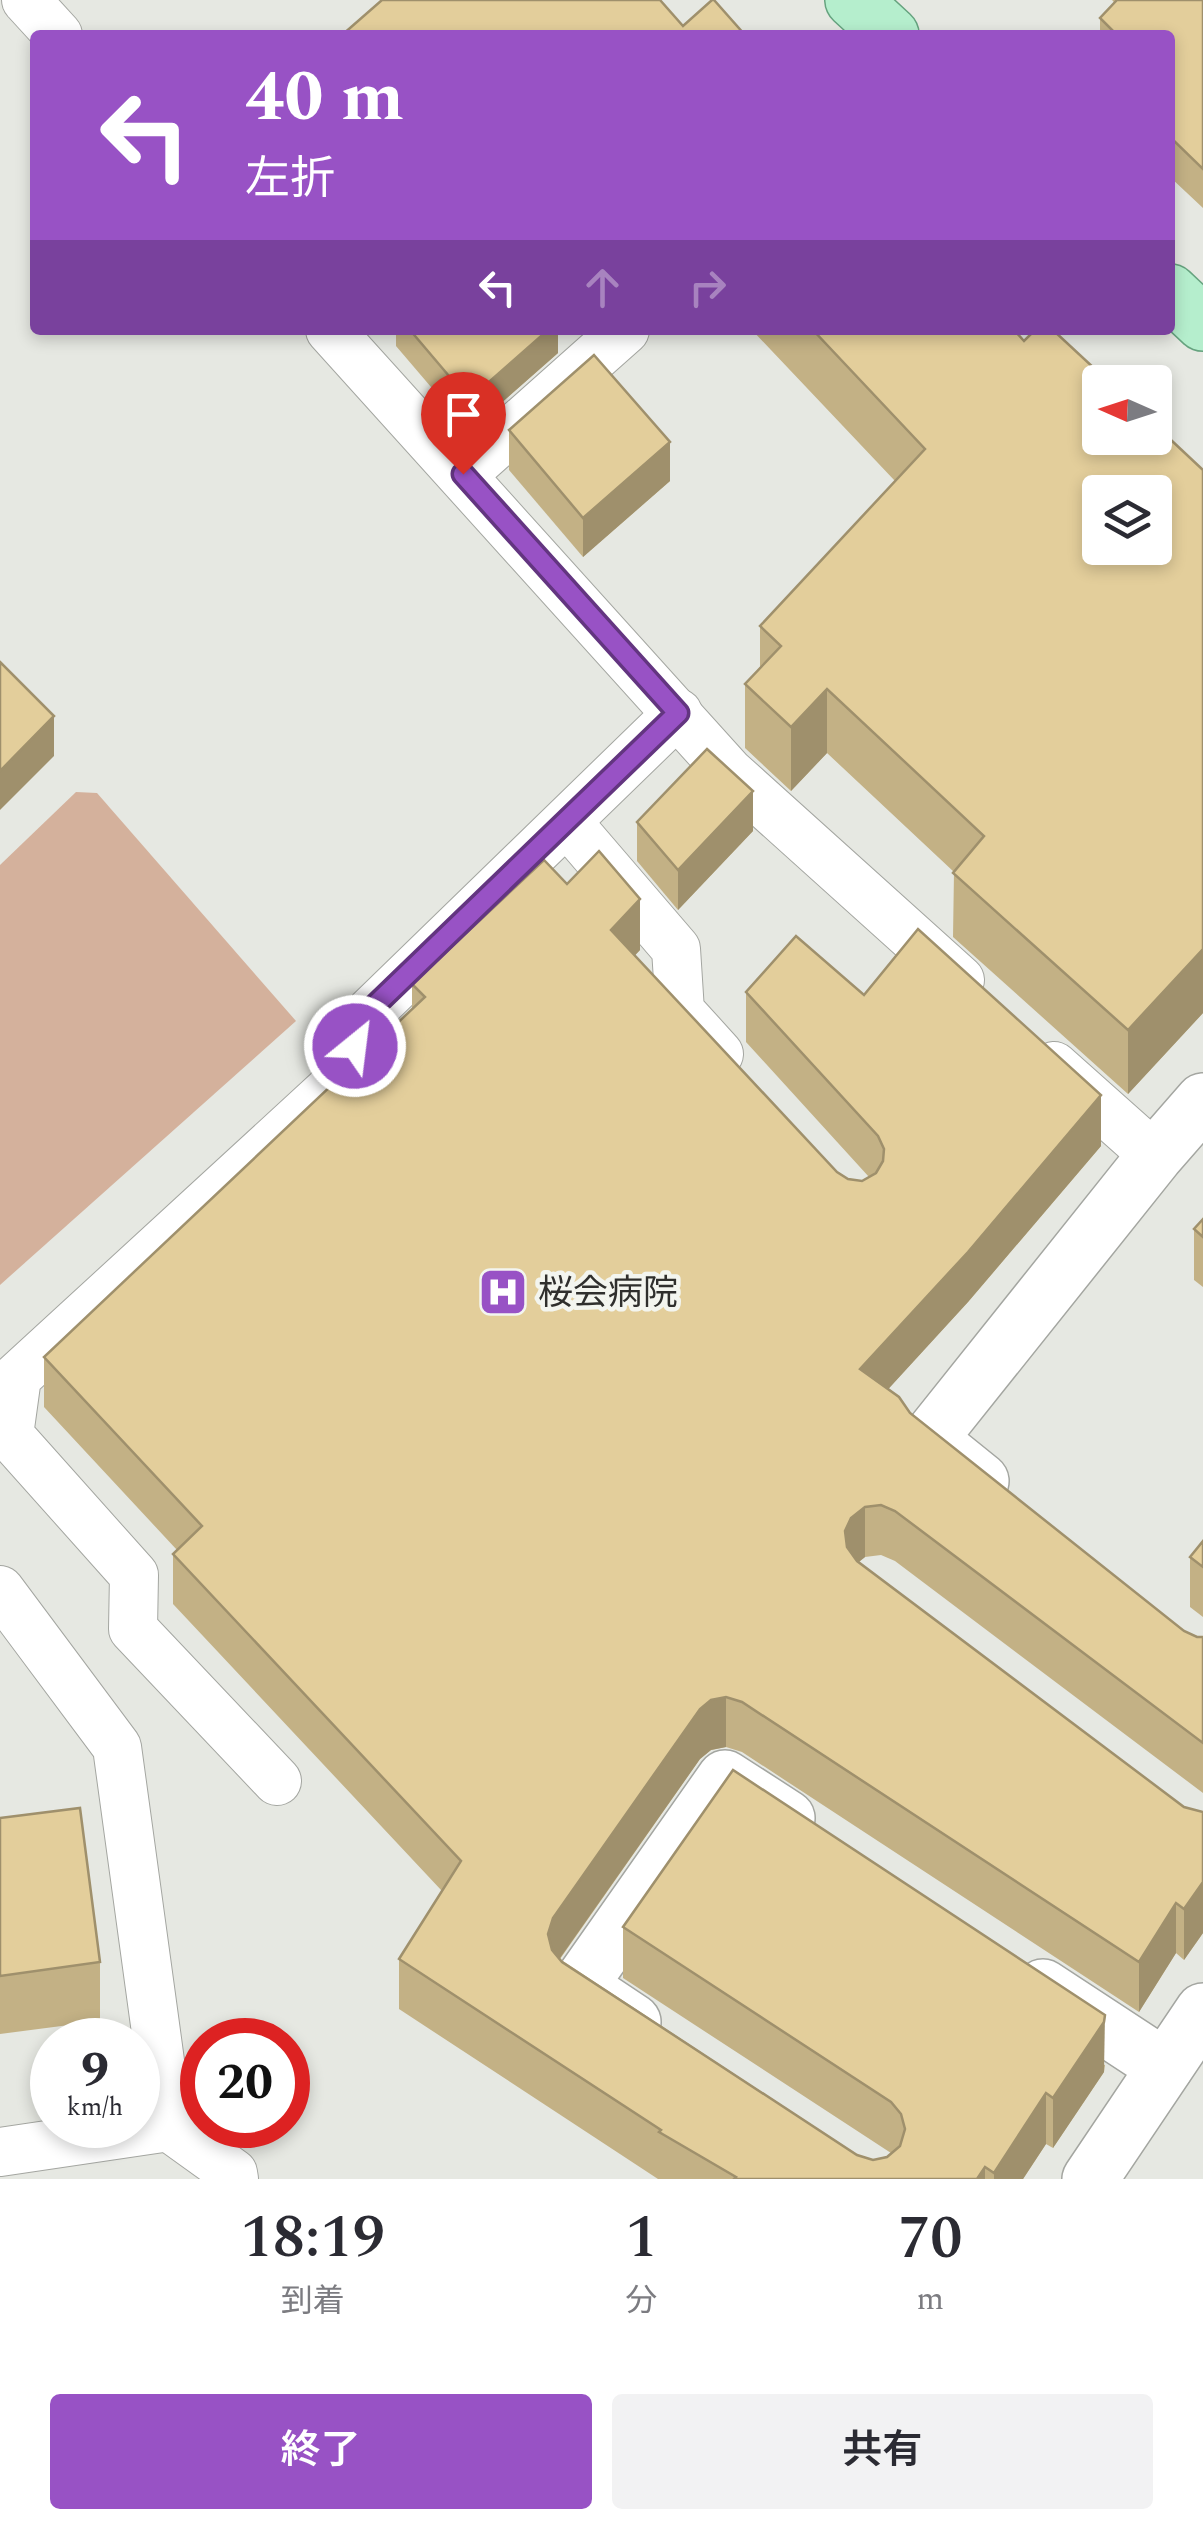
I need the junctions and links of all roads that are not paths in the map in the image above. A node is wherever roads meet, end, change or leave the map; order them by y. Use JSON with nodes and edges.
{"nodes":[{"id":1,"x":26,"y":0,"type":"edge"},
{"id":2,"x":852,"y":0,"type":"edge"},
{"id":3,"x":53,"y":30,"type":"edge"},
{"id":4,"x":885,"y":30,"type":"edge"},
{"id":5,"x":1175,"y":297,"type":"edge"},
{"id":6,"x":1203,"y":323,"type":"edge"},
{"id":7,"x":335,"y":335,"type":"edge"},
{"id":8,"x":619,"y":335,"type":"edge"},
{"id":9,"x":463,"y":474,"type":"junction"},
{"id":10,"x":678,"y":713,"type":"junction"},
{"id":11,"x":567,"y":822,"type":"junction"},
{"id":12,"x":743,"y":1080,"type":"edge"},
{"id":13,"x":1203,"y":1101,"type":"edge"},
{"id":14,"x":1155,"y":1156,"type":"junction"},
{"id":15,"x":1020,"y":1512,"type":"edge"},
{"id":16,"x":0,"y":1590,"type":"edge"},
{"id":17,"x":276,"y":1780,"type":"dead end"},
{"id":18,"x":823,"y":1842,"type":"edge"},
{"id":19,"x":1002,"y":1960,"type":"edge"},
{"id":20,"x":1203,"y":2011,"type":"edge"},
{"id":21,"x":677,"y":2050,"type":"edge"},
{"id":22,"x":1165,"y":2067,"type":"junction"},
{"id":23,"x":169,"y":2127,"type":"junction"},
{"id":24,"x":0,"y":2152,"type":"edge"},
{"id":25,"x":234,"y":2179,"type":"edge"},
{"id":26,"x":1090,"y":2179,"type":"edge"}],
"edges":[{"from":1,"to":3,"type":"lane"},
{"from":2,"to":4,"type":"main road"},
{"from":5,"to":6,"type":"main road"},
{"from":7,"to":9,"type":"lane"},
{"from":8,"to":9,"type":"lane"},
{"from":9,"to":10,"type":"lane"},
{"from":10,"to":11,"type":"lane"},
{"from":10,"to":14,"type":"lane"},
{"from":11,"to":12,"type":"lane"},
{"from":11,"to":17,"type":"lane"},
{"from":13,"to":14,"type":"street"},
{"from":14,"to":15,"type":"street"},
{"from":16,"to":23,"type":"lane"},
{"from":18,"to":21,"type":"street"},
{"from":19,"to":22,"type":"street"},
{"from":20,"to":22,"type":"street"},
{"from":22,"to":26,"type":"street"},
{"from":23,"to":24,"type":"lane"},
{"from":23,"to":25,"type":"lane"}]}
